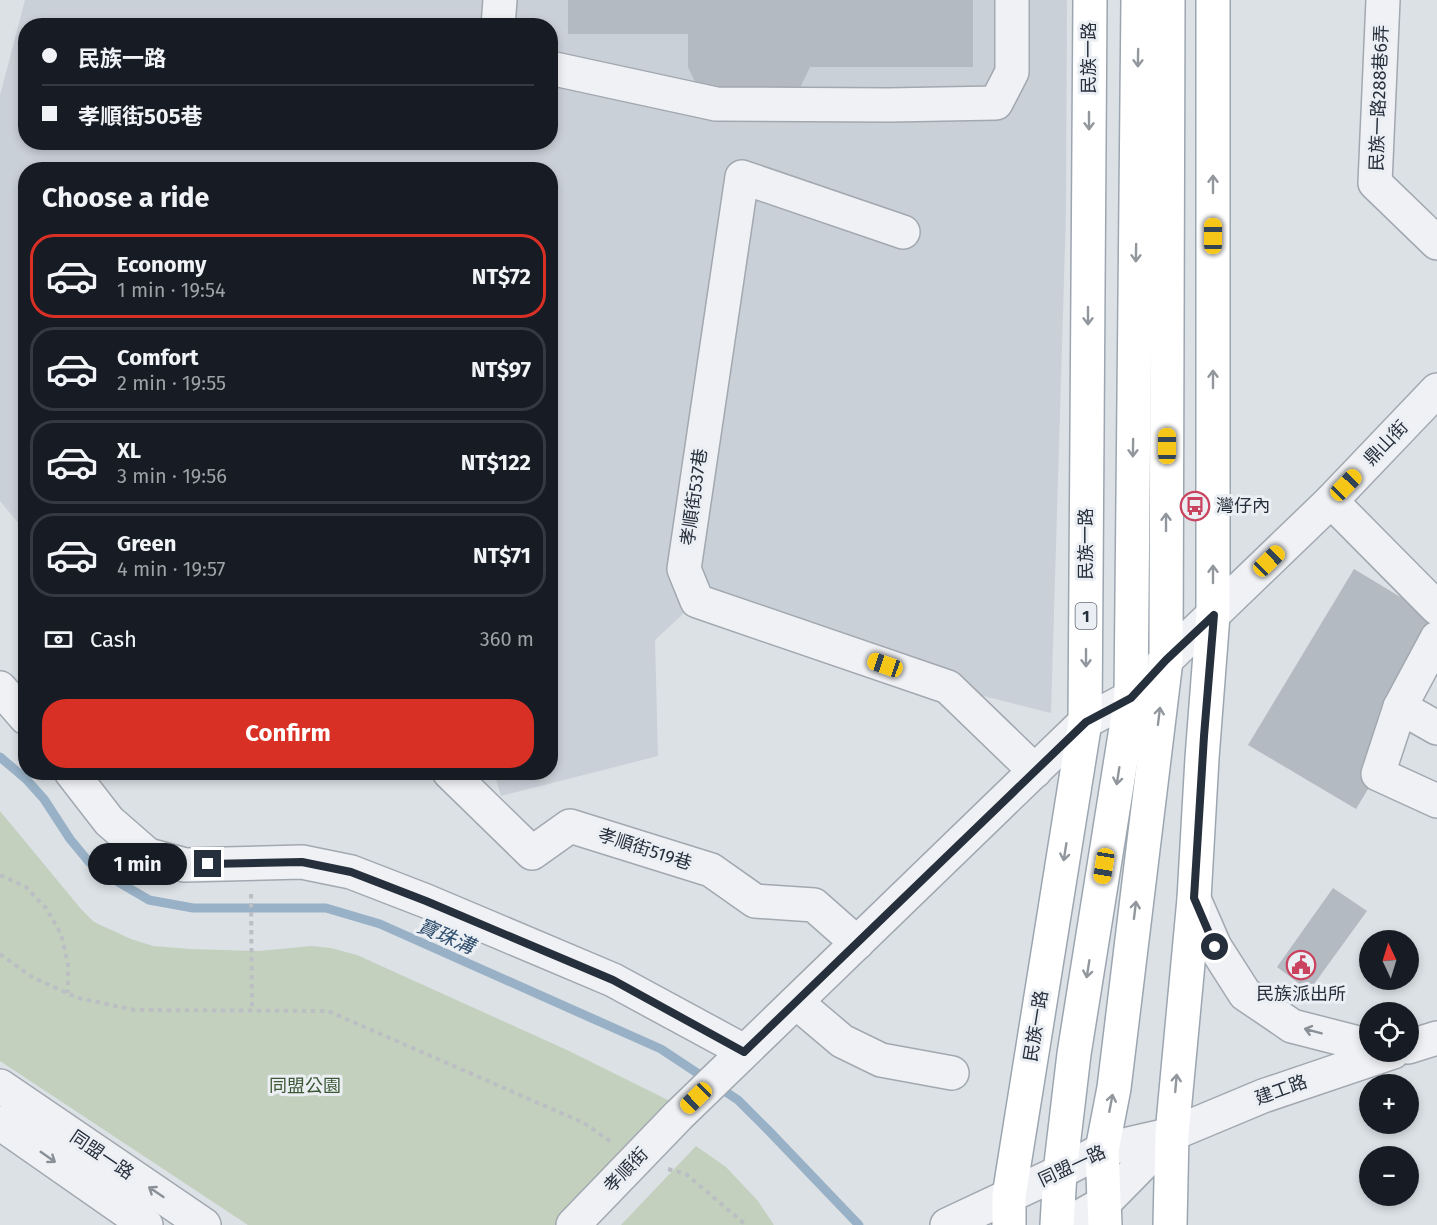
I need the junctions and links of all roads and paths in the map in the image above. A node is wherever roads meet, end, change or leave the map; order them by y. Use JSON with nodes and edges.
{"nodes":[{"id":1,"x":500,"y":0,"type":"edge"},
{"id":2,"x":1012,"y":0,"type":"edge"},
{"id":3,"x":1090,"y":0,"type":"edge"},
{"id":4,"x":1138,"y":0,"type":"edge"},
{"id":5,"x":1168,"y":0,"type":"edge"},
{"id":6,"x":1212,"y":0,"type":"edge"},
{"id":7,"x":1383,"y":0,"type":"edge"},
{"id":8,"x":499,"y":18,"type":"edge"},
{"id":9,"x":558,"y":70,"type":"edge"},
{"id":10,"x":903,"y":232,"type":"dead end"},
{"id":11,"x":1437,"y":243,"type":"edge"},
{"id":12,"x":1437,"y":390,"type":"edge"},
{"id":13,"x":1331,"y":501,"type":"junction"},
{"id":14,"x":1437,"y":608,"type":"edge"},
{"id":15,"x":1214,"y":615,"type":"junction"},
{"id":16,"x":1437,"y":638,"type":"edge"},
{"id":17,"x":1166,"y":660,"type":"junction"},
{"id":18,"x":0,"y":688,"type":"edge"},
{"id":19,"x":1131,"y":698,"type":"junction"},
{"id":20,"x":1400,"y":707,"type":"junction"},
{"id":21,"x":18,"y":709,"type":"edge"},
{"id":22,"x":1086,"y":722,"type":"junction"},
{"id":23,"x":1437,"y":728,"type":"edge"},
{"id":24,"x":1035,"y":771,"type":"junction"},
{"id":25,"x":77,"y":780,"type":"edge"},
{"id":26,"x":457,"y":780,"type":"edge"},
{"id":27,"x":1437,"y":801,"type":"edge"},
{"id":28,"x":251,"y":863,"type":"junction"},
{"id":29,"x":0,"y":875,"type":"edge"},
{"id":30,"x":1194,"y":898,"type":"junction"},
{"id":31,"x":857,"y":943,"type":"junction"},
{"id":32,"x":0,"y":954,"type":"edge"},
{"id":33,"x":68,"y":993,"type":"junction"},
{"id":34,"x":796,"y":1002,"type":"junction"},
{"id":35,"x":252,"y":1011,"type":"junction"},
{"id":36,"x":1437,"y":1038,"type":"edge"},
{"id":37,"x":1359,"y":1043,"type":"edge"},
{"id":38,"x":1419,"y":1044,"type":"edge"},
{"id":39,"x":737,"y":1058,"type":"junction"},
{"id":40,"x":1363,"y":1062,"type":"edge"},
{"id":41,"x":952,"y":1073,"type":"dead end"},
{"id":42,"x":0,"y":1086,"type":"edge"},
{"id":43,"x":0,"y":1123,"type":"edge"},
{"id":44,"x":1172,"y":1134,"type":"junction"},
{"id":45,"x":1102,"y":1150,"type":"junction"},
{"id":46,"x":636,"y":1160,"type":"junction"},
{"id":47,"x":1060,"y":1172,"type":"junction"},
{"id":48,"x":1009,"y":1210,"type":"edge"},
{"id":49,"x":1104,"y":1214,"type":"edge"},
{"id":50,"x":146,"y":1225,"type":"edge"},
{"id":51,"x":204,"y":1225,"type":"edge"},
{"id":52,"x":573,"y":1225,"type":"edge"},
{"id":53,"x":746,"y":1225,"type":"edge"},
{"id":54,"x":947,"y":1225,"type":"edge"},
{"id":55,"x":1057,"y":1225,"type":"edge"},
{"id":56,"x":1065,"y":1225,"type":"edge"},
{"id":57,"x":1170,"y":1225,"type":"edge"}],
"edges":[{"from":1,"to":8,"type":"street"},
{"from":2,"to":9,"type":"street"},
{"from":3,"to":22,"type":"main road","name":"民族一路","number":"1","one_way":true},
{"from":4,"to":19,"type":"main road","one_way":true},
{"from":17,"to":5,"type":"main road","one_way":true},
{"from":15,"to":6,"type":"main road","one_way":true},
{"from":7,"to":11,"type":"street","name":"民族一路288巷6弄"},
{"from":10,"to":24,"type":"street","name":"孝順街537巷"},
{"from":12,"to":13,"type":"street","name":"鼎山街"},
{"from":13,"to":14,"type":"street"},
{"from":13,"to":15,"type":"street","name":"鼎山街"},
{"from":15,"to":17,"type":"street","name":"鼎山街"},
{"from":15,"to":30,"type":"main road"},
{"from":16,"to":20,"type":"street"},
{"from":17,"to":19,"type":"street","name":"鼎山街"},
{"from":45,"to":17,"type":"main road","one_way":true},
{"from":18,"to":21,"type":"street"},
{"from":19,"to":22,"type":"street"},
{"from":19,"to":47,"type":"main road","one_way":true},
{"from":20,"to":23,"type":"street"},
{"from":20,"to":27,"type":"street"},
{"from":22,"to":24,"type":"street"},
{"from":22,"to":48,"type":"main road","name":"民族一路","number":"1","one_way":true},
{"from":24,"to":31,"type":"street"},
{"from":25,"to":28,"type":"street"},
{"from":26,"to":31,"type":"street","name":"孝順街519巷"},
{"from":28,"to":35,"type":"path"},
{"from":28,"to":39,"type":"street"},
{"from":29,"to":33,"type":"path"},
{"from":37,"to":30,"type":"street","one_way":true},
{"from":44,"to":30,"type":"main road","one_way":true},
{"from":31,"to":34,"type":"street"},
{"from":32,"to":33,"type":"path"},
{"from":33,"to":35,"type":"path"},
{"from":34,"to":39,"type":"street"},
{"from":34,"to":41,"type":"street"},
{"from":35,"to":46,"type":"path"},
{"from":36,"to":38,"type":"street"},
{"from":39,"to":46,"type":"street","name":"孝順街"},
{"from":40,"to":44,"type":"street","name":"建工路"},
{"from":51,"to":42,"type":"street","name":"同盟一路","one_way":true},
{"from":43,"to":50,"type":"street","name":"同盟一路","one_way":true},
{"from":44,"to":45,"type":"street","name":"同盟一路"},
{"from":44,"to":49,"type":"street","name":"同盟一路"},
{"from":44,"to":57,"type":"main road"},
{"from":45,"to":47,"type":"street","name":"同盟一路"},
{"from":45,"to":49,"type":"main road"},
{"from":46,"to":52,"type":"street","name":"孝順街"},
{"from":46,"to":53,"type":"path"},
{"from":47,"to":48,"type":"street","name":"同盟一路"},
{"from":47,"to":55,"type":"main road"},
{"from":48,"to":54,"type":"street","name":"同盟一路"},
{"from":49,"to":56,"type":"street","name":"同盟一路"}]}
